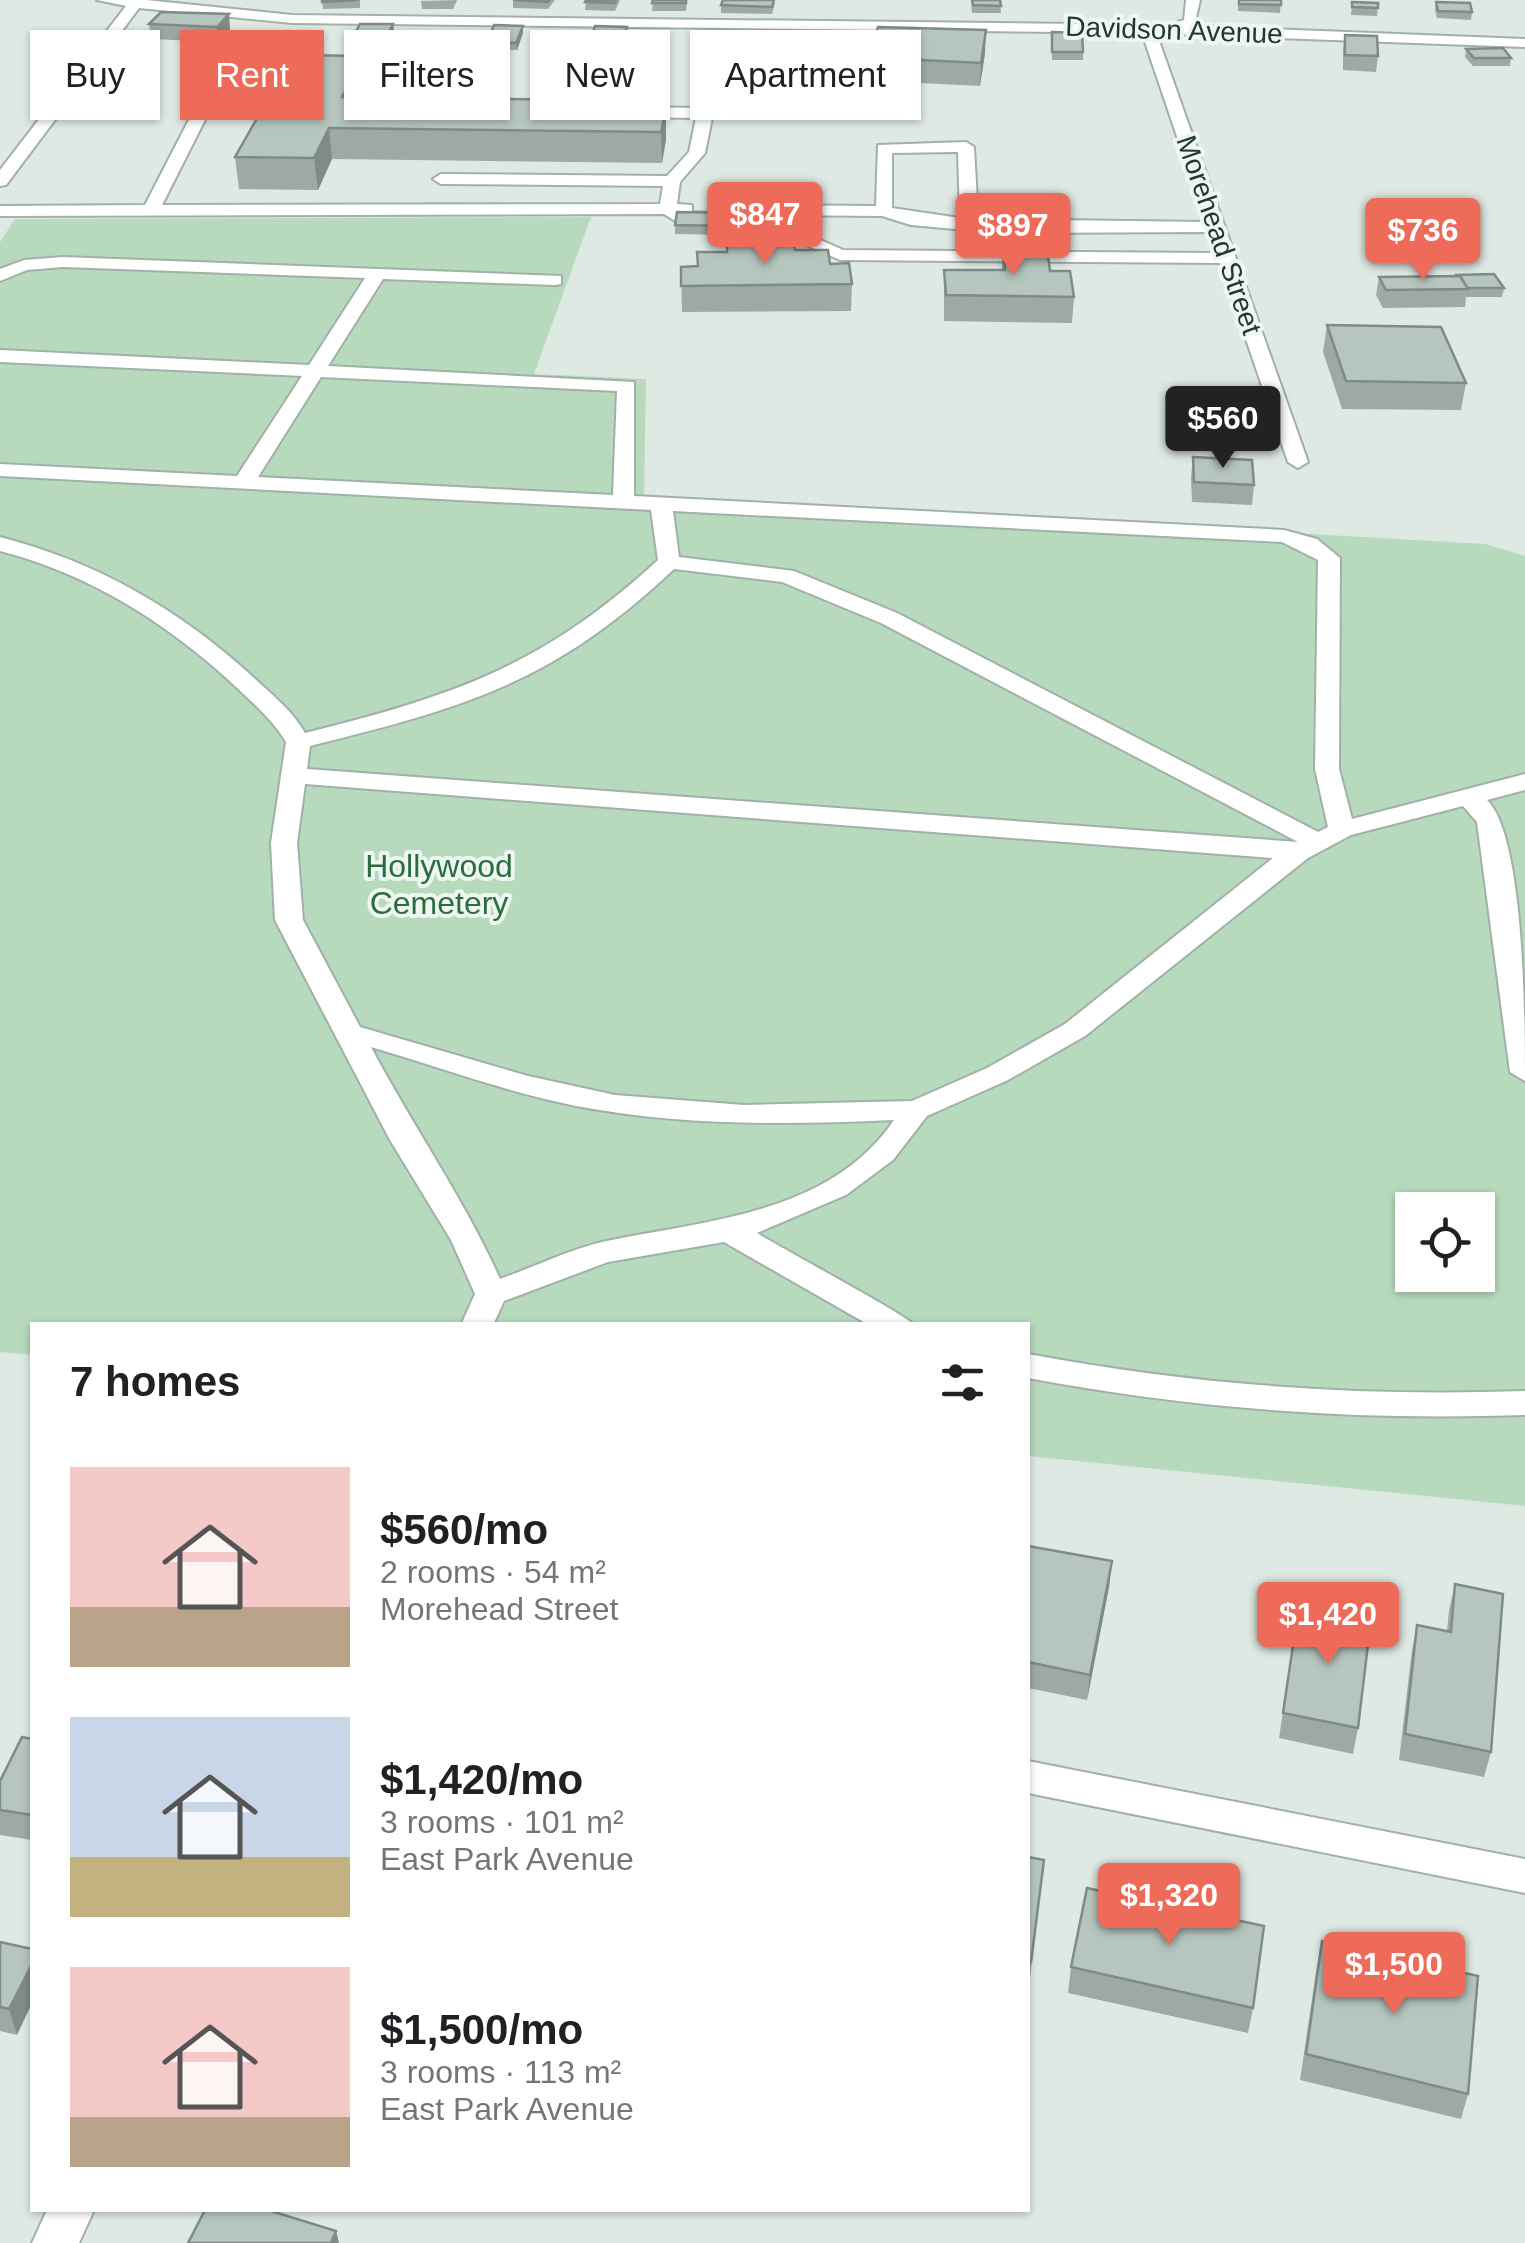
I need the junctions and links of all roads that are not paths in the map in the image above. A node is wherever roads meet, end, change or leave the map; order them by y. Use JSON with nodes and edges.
{"nodes":[{"id":1,"x":104,"y":0,"type":"edge"},
{"id":2,"x":1193,"y":0,"type":"edge"},
{"id":3,"x":136,"y":2,"type":"edge"},
{"id":4,"x":1180,"y":29,"type":"junction"},
{"id":5,"x":1525,"y":43,"type":"edge"},
{"id":6,"x":344,"y":81,"type":"edge"},
{"id":7,"x":670,"y":113,"type":"edge"},
{"id":8,"x":2,"y":177,"type":"edge"},
{"id":9,"x":441,"y":179,"type":"dead end"},
{"id":10,"x":672,"y":181,"type":"junction"},
{"id":11,"x":668,"y":209,"type":"junction"},
{"id":12,"x":152,"y":210,"type":"junction"},
{"id":13,"x":0,"y":211,"type":"edge"},
{"id":14,"x":891,"y":215,"type":"junction"},
{"id":15,"x":970,"y":220,"type":"junction"},
{"id":16,"x":1088,"y":226,"type":"junction"},
{"id":17,"x":1213,"y":227,"type":"junction"},
{"id":18,"x":902,"y":256,"type":"junction"},
{"id":19,"x":1095,"y":257,"type":"junction"},
{"id":20,"x":1226,"y":258,"type":"junction"},
{"id":21,"x":377,"y":274,"type":"junction"},
{"id":22,"x":0,"y":276,"type":"edge"},
{"id":23,"x":555,"y":280,"type":"dead end"},
{"id":24,"x":0,"y":356,"type":"edge"},
{"id":25,"x":317,"y":371,"type":"junction"},
{"id":26,"x":1298,"y":462,"type":"dead end"},
{"id":27,"x":0,"y":470,"type":"edge"},
{"id":28,"x":244,"y":482,"type":"junction"},
{"id":29,"x":623,"y":501,"type":"junction"},
{"id":30,"x":661,"y":504,"type":"junction"},
{"id":31,"x":0,"y":544,"type":"edge"},
{"id":32,"x":669,"y":562,"type":"junction"},
{"id":33,"x":298,"y":742,"type":"junction"},
{"id":34,"x":297,"y":776,"type":"junction"},
{"id":35,"x":1525,"y":782,"type":"edge"},
{"id":36,"x":1465,"y":796,"type":"junction"},
{"id":37,"x":1342,"y":830,"type":"junction"},
{"id":38,"x":1308,"y":846,"type":"junction"},
{"id":39,"x":352,"y":1034,"type":"junction"},
{"id":40,"x":1525,"y":1072,"type":"edge"},
{"id":41,"x":916,"y":1110,"type":"junction"},
{"id":42,"x":728,"y":1232,"type":"junction"},
{"id":43,"x":491,"y":1294,"type":"junction"},
{"id":44,"x":479,"y":1322,"type":"edge"},
{"id":45,"x":891,"y":1322,"type":"edge"},
{"id":46,"x":1030,"y":1366,"type":"edge"},
{"id":47,"x":1525,"y":1402,"type":"edge"},
{"id":48,"x":1030,"y":1777,"type":"edge"},
{"id":49,"x":1525,"y":1876,"type":"edge"},
{"id":50,"x":70,"y":2212,"type":"edge"},
{"id":51,"x":55,"y":2243,"type":"edge"}],
"edges":[{"from":1,"to":3,"type":"street","name":"Davidson Avenue"},
{"from":2,"to":4,"type":"street"},
{"from":3,"to":4,"type":"street","name":"Davidson Avenue"},
{"from":3,"to":8,"type":"street"},
{"from":4,"to":5,"type":"street","name":"Davidson Avenue"},
{"from":4,"to":17,"type":"street","name":"Morehead Street"},
{"from":6,"to":12,"type":"street"},
{"from":7,"to":10,"type":"street"},
{"from":9,"to":10,"type":"street"},
{"from":10,"to":11,"type":"street"},
{"from":11,"to":12,"type":"street"},
{"from":11,"to":14,"type":"street"},
{"from":11,"to":18,"type":"street"},
{"from":12,"to":13,"type":"street"},
{"from":14,"to":15,"type":"street"},
{"from":14,"to":15,"type":"street"},
{"from":14,"to":18,"type":"street"},
{"from":15,"to":16,"type":"street"},
{"from":16,"to":17,"type":"street"},
{"from":16,"to":19,"type":"street"},
{"from":17,"to":20,"type":"street","name":"Morehead Street"},
{"from":18,"to":19,"type":"street"},
{"from":19,"to":20,"type":"street"},
{"from":20,"to":26,"type":"street","name":"Morehead Street"},
{"from":21,"to":22,"type":"street"},
{"from":21,"to":23,"type":"street"},
{"from":21,"to":25,"type":"street"},
{"from":24,"to":25,"type":"street"},
{"from":25,"to":28,"type":"street"},
{"from":25,"to":29,"type":"street"},
{"from":27,"to":28,"type":"street"},
{"from":28,"to":29,"type":"street"},
{"from":29,"to":30,"type":"street"},
{"from":30,"to":32,"type":"street"},
{"from":30,"to":37,"type":"street"},
{"from":31,"to":33,"type":"street"},
{"from":32,"to":33,"type":"street"},
{"from":32,"to":38,"type":"street"},
{"from":33,"to":34,"type":"street"},
{"from":34,"to":38,"type":"street"},
{"from":34,"to":39,"type":"street"},
{"from":35,"to":36,"type":"street"},
{"from":36,"to":37,"type":"street"},
{"from":36,"to":40,"type":"street"},
{"from":37,"to":38,"type":"street"},
{"from":38,"to":41,"type":"street"},
{"from":39,"to":41,"type":"street"},
{"from":39,"to":43,"type":"street"},
{"from":41,"to":42,"type":"street"},
{"from":42,"to":43,"type":"street"},
{"from":42,"to":45,"type":"street"},
{"from":43,"to":44,"type":"street"},
{"from":46,"to":47,"type":"street"},
{"from":48,"to":49,"type":"street"},
{"from":50,"to":51,"type":"street"}]}
